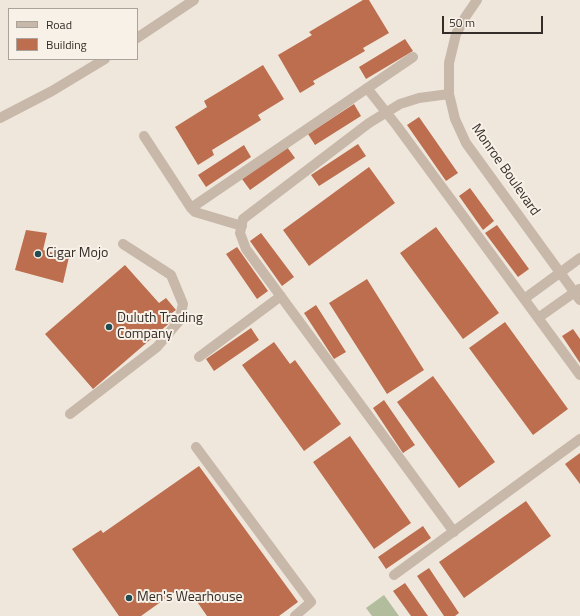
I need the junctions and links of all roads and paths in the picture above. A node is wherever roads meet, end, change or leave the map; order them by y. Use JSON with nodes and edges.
{"nodes":[{"id":1,"x":194,"y":0,"type":"edge"},
{"id":2,"x":477,"y":0,"type":"edge"},
{"id":3,"x":138,"y":37,"type":"edge"},
{"id":4,"x":413,"y":57,"type":"dead end"},
{"id":5,"x":103,"y":60,"type":"edge"},
{"id":6,"x":367,"y":88,"type":"junction"},
{"id":7,"x":449,"y":94,"type":"junction"},
{"id":8,"x":387,"y":112,"type":"junction"},
{"id":9,"x":0,"y":118,"type":"edge"},
{"id":10,"x":144,"y":136,"type":"dead end"},
{"id":11,"x":190,"y":208,"type":"junction"},
{"id":12,"x":242,"y":226,"type":"junction"},
{"id":13,"x":123,"y":244,"type":"dead end"},
{"id":14,"x":580,"y":258,"type":"edge"},
{"id":15,"x":560,"y":272,"type":"junction"},
{"id":16,"x":578,"y":293,"type":"edge"},
{"id":17,"x":281,"y":296,"type":"junction"},
{"id":18,"x":524,"y":299,"type":"junction"},
{"id":19,"x":538,"y":318,"type":"junction"},
{"id":20,"x":199,"y":357,"type":"dead end"},
{"id":21,"x":580,"y":375,"type":"edge"},
{"id":22,"x":70,"y":414,"type":"dead end"},
{"id":23,"x":580,"y":439,"type":"edge"},
{"id":24,"x":196,"y":447,"type":"dead end"},
{"id":25,"x":454,"y":532,"type":"junction"},
{"id":26,"x":394,"y":575,"type":"dead end"},
{"id":27,"x":295,"y":616,"type":"edge"}],
"edges":[{"from":1,"to":3,"type":"street"},
{"from":2,"to":7,"type":"street","name":"Monroe Boulevard"},
{"from":4,"to":6,"type":"street"},
{"from":5,"to":9,"type":"street"},
{"from":6,"to":8,"type":"street"},
{"from":6,"to":11,"type":"street"},
{"from":7,"to":8,"type":"street"},
{"from":7,"to":15,"type":"street","name":"Monroe Boulevard"},
{"from":8,"to":12,"type":"street"},
{"from":8,"to":18,"type":"street"},
{"from":10,"to":11,"type":"street"},
{"from":11,"to":12,"type":"street"},
{"from":12,"to":17,"type":"street"},
{"from":13,"to":22,"type":"street"},
{"from":14,"to":15,"type":"street"},
{"from":15,"to":16,"type":"street","name":"Monroe Boulevard"},
{"from":15,"to":18,"type":"street"},
{"from":16,"to":19,"type":"street"},
{"from":17,"to":20,"type":"street"},
{"from":17,"to":25,"type":"street"},
{"from":18,"to":19,"type":"street"},
{"from":19,"to":21,"type":"street"},
{"from":23,"to":25,"type":"street"},
{"from":24,"to":27,"type":"street"},
{"from":25,"to":26,"type":"street"}]}
